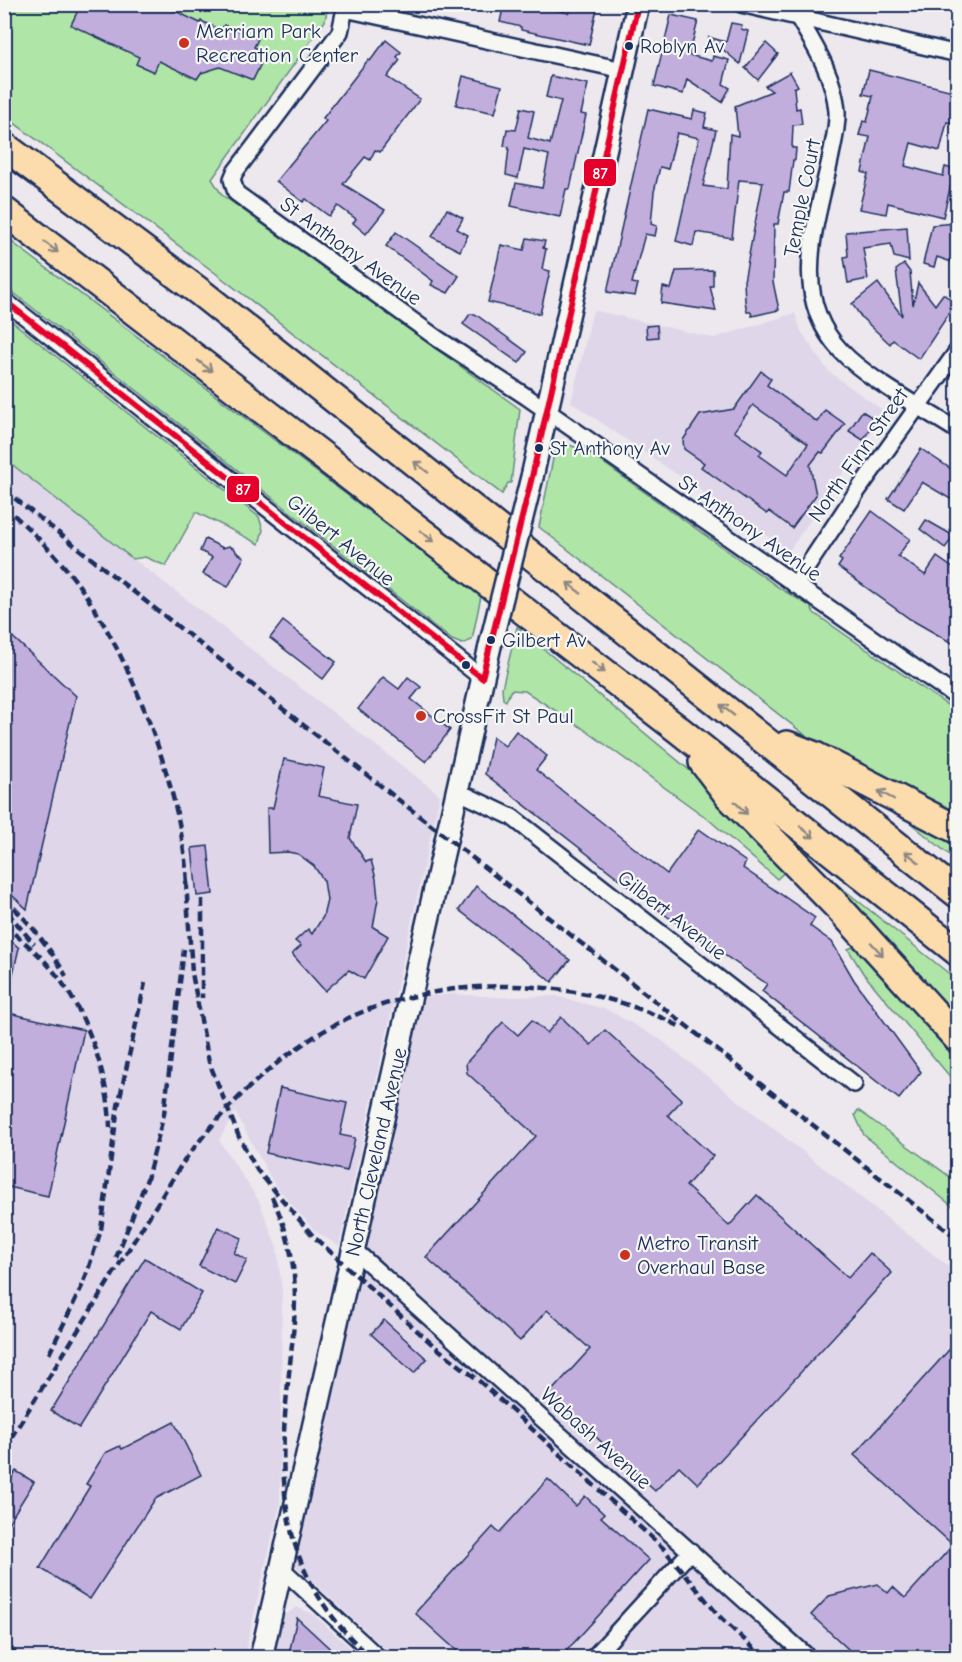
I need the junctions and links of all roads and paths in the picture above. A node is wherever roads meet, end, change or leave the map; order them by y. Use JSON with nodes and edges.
{"nodes":[{"id":1,"x":638,"y":4,"type":"edge"},
{"id":2,"x":741,"y":4,"type":"edge"},
{"id":3,"x":346,"y":7,"type":"edge"},
{"id":4,"x":799,"y":19,"type":"junction"},
{"id":5,"x":957,"y":54,"type":"edge"},
{"id":6,"x":622,"y":70,"type":"junction"},
{"id":7,"x":4,"y":146,"type":"edge"},
{"id":8,"x":4,"y":211,"type":"edge"},
{"id":9,"x":4,"y":300,"type":"edge"},
{"id":10,"x":957,"y":350,"type":"edge"},
{"id":11,"x":918,"y":405,"type":"junction"},
{"id":12,"x":546,"y":411,"type":"junction"},
{"id":13,"x":957,"y":431,"type":"edge"},
{"id":14,"x":795,"y":585,"type":"junction"},
{"id":15,"x":482,"y":678,"type":"junction"},
{"id":16,"x":957,"y":698,"type":"edge"},
{"id":17,"x":679,"y":730,"type":"junction"},
{"id":18,"x":758,"y":734,"type":"junction"},
{"id":19,"x":457,"y":791,"type":"junction"},
{"id":20,"x":957,"y":830,"type":"edge"},
{"id":21,"x":957,"y":894,"type":"edge"},
{"id":22,"x":957,"y":952,"type":"edge"},
{"id":23,"x":957,"y":1039,"type":"edge"},
{"id":24,"x":854,"y":1084,"type":"dead end"},
{"id":25,"x":354,"y":1250,"type":"junction"},
{"id":26,"x":691,"y":1551,"type":"junction"},
{"id":27,"x":281,"y":1568,"type":"junction"},
{"id":28,"x":261,"y":1658,"type":"edge"},
{"id":29,"x":379,"y":1658,"type":"edge"},
{"id":30,"x":593,"y":1658,"type":"edge"},
{"id":31,"x":809,"y":1658,"type":"edge"}],
"edges":[{"from":1,"to":6,"type":"street","name":"North Cleveland Avenue"},
{"from":2,"to":4,"type":"street"},
{"from":3,"to":6,"type":"street"},
{"from":3,"to":12,"type":"street","name":"St Anthony Avenue"},
{"from":4,"to":5,"type":"street"},
{"from":4,"to":11,"type":"street","name":"Temple Court"},
{"from":6,"to":12,"type":"street","name":"North Cleveland Avenue"},
{"from":18,"to":7,"type":"highway","one_way":true},
{"from":8,"to":17,"type":"highway","one_way":true},
{"from":9,"to":15,"type":"street","name":"Gilbert Avenue"},
{"from":10,"to":11,"type":"street","name":"North Finn Street"},
{"from":11,"to":13,"type":"street","name":"Temple Court"},
{"from":11,"to":14,"type":"street","name":"North Finn Street"},
{"from":12,"to":14,"type":"street","name":"St Anthony Avenue"},
{"from":12,"to":15,"type":"street","name":"North Cleveland Avenue","bridge":true},
{"from":14,"to":16,"type":"street","name":"St Anthony Avenue"},
{"from":15,"to":19,"type":"street","name":"North Cleveland Avenue"},
{"from":17,"to":22,"type":"highway","one_way":true},
{"from":17,"to":23,"type":"highway","one_way":true},
{"from":20,"to":18,"type":"highway","one_way":true},
{"from":21,"to":18,"type":"highway","one_way":true},
{"from":19,"to":24,"type":"street","name":"Gilbert Avenue"},
{"from":19,"to":25,"type":"street","name":"North Cleveland Avenue"},
{"from":25,"to":26,"type":"street","name":"Wabash Avenue"},
{"from":25,"to":27,"type":"street","name":"North Cleveland Avenue"},
{"from":26,"to":30,"type":"street"},
{"from":26,"to":31,"type":"street","name":"Wabash Avenue"},
{"from":27,"to":28,"type":"street","name":"North Cleveland Avenue"},
{"from":27,"to":29,"type":"street"}]}
